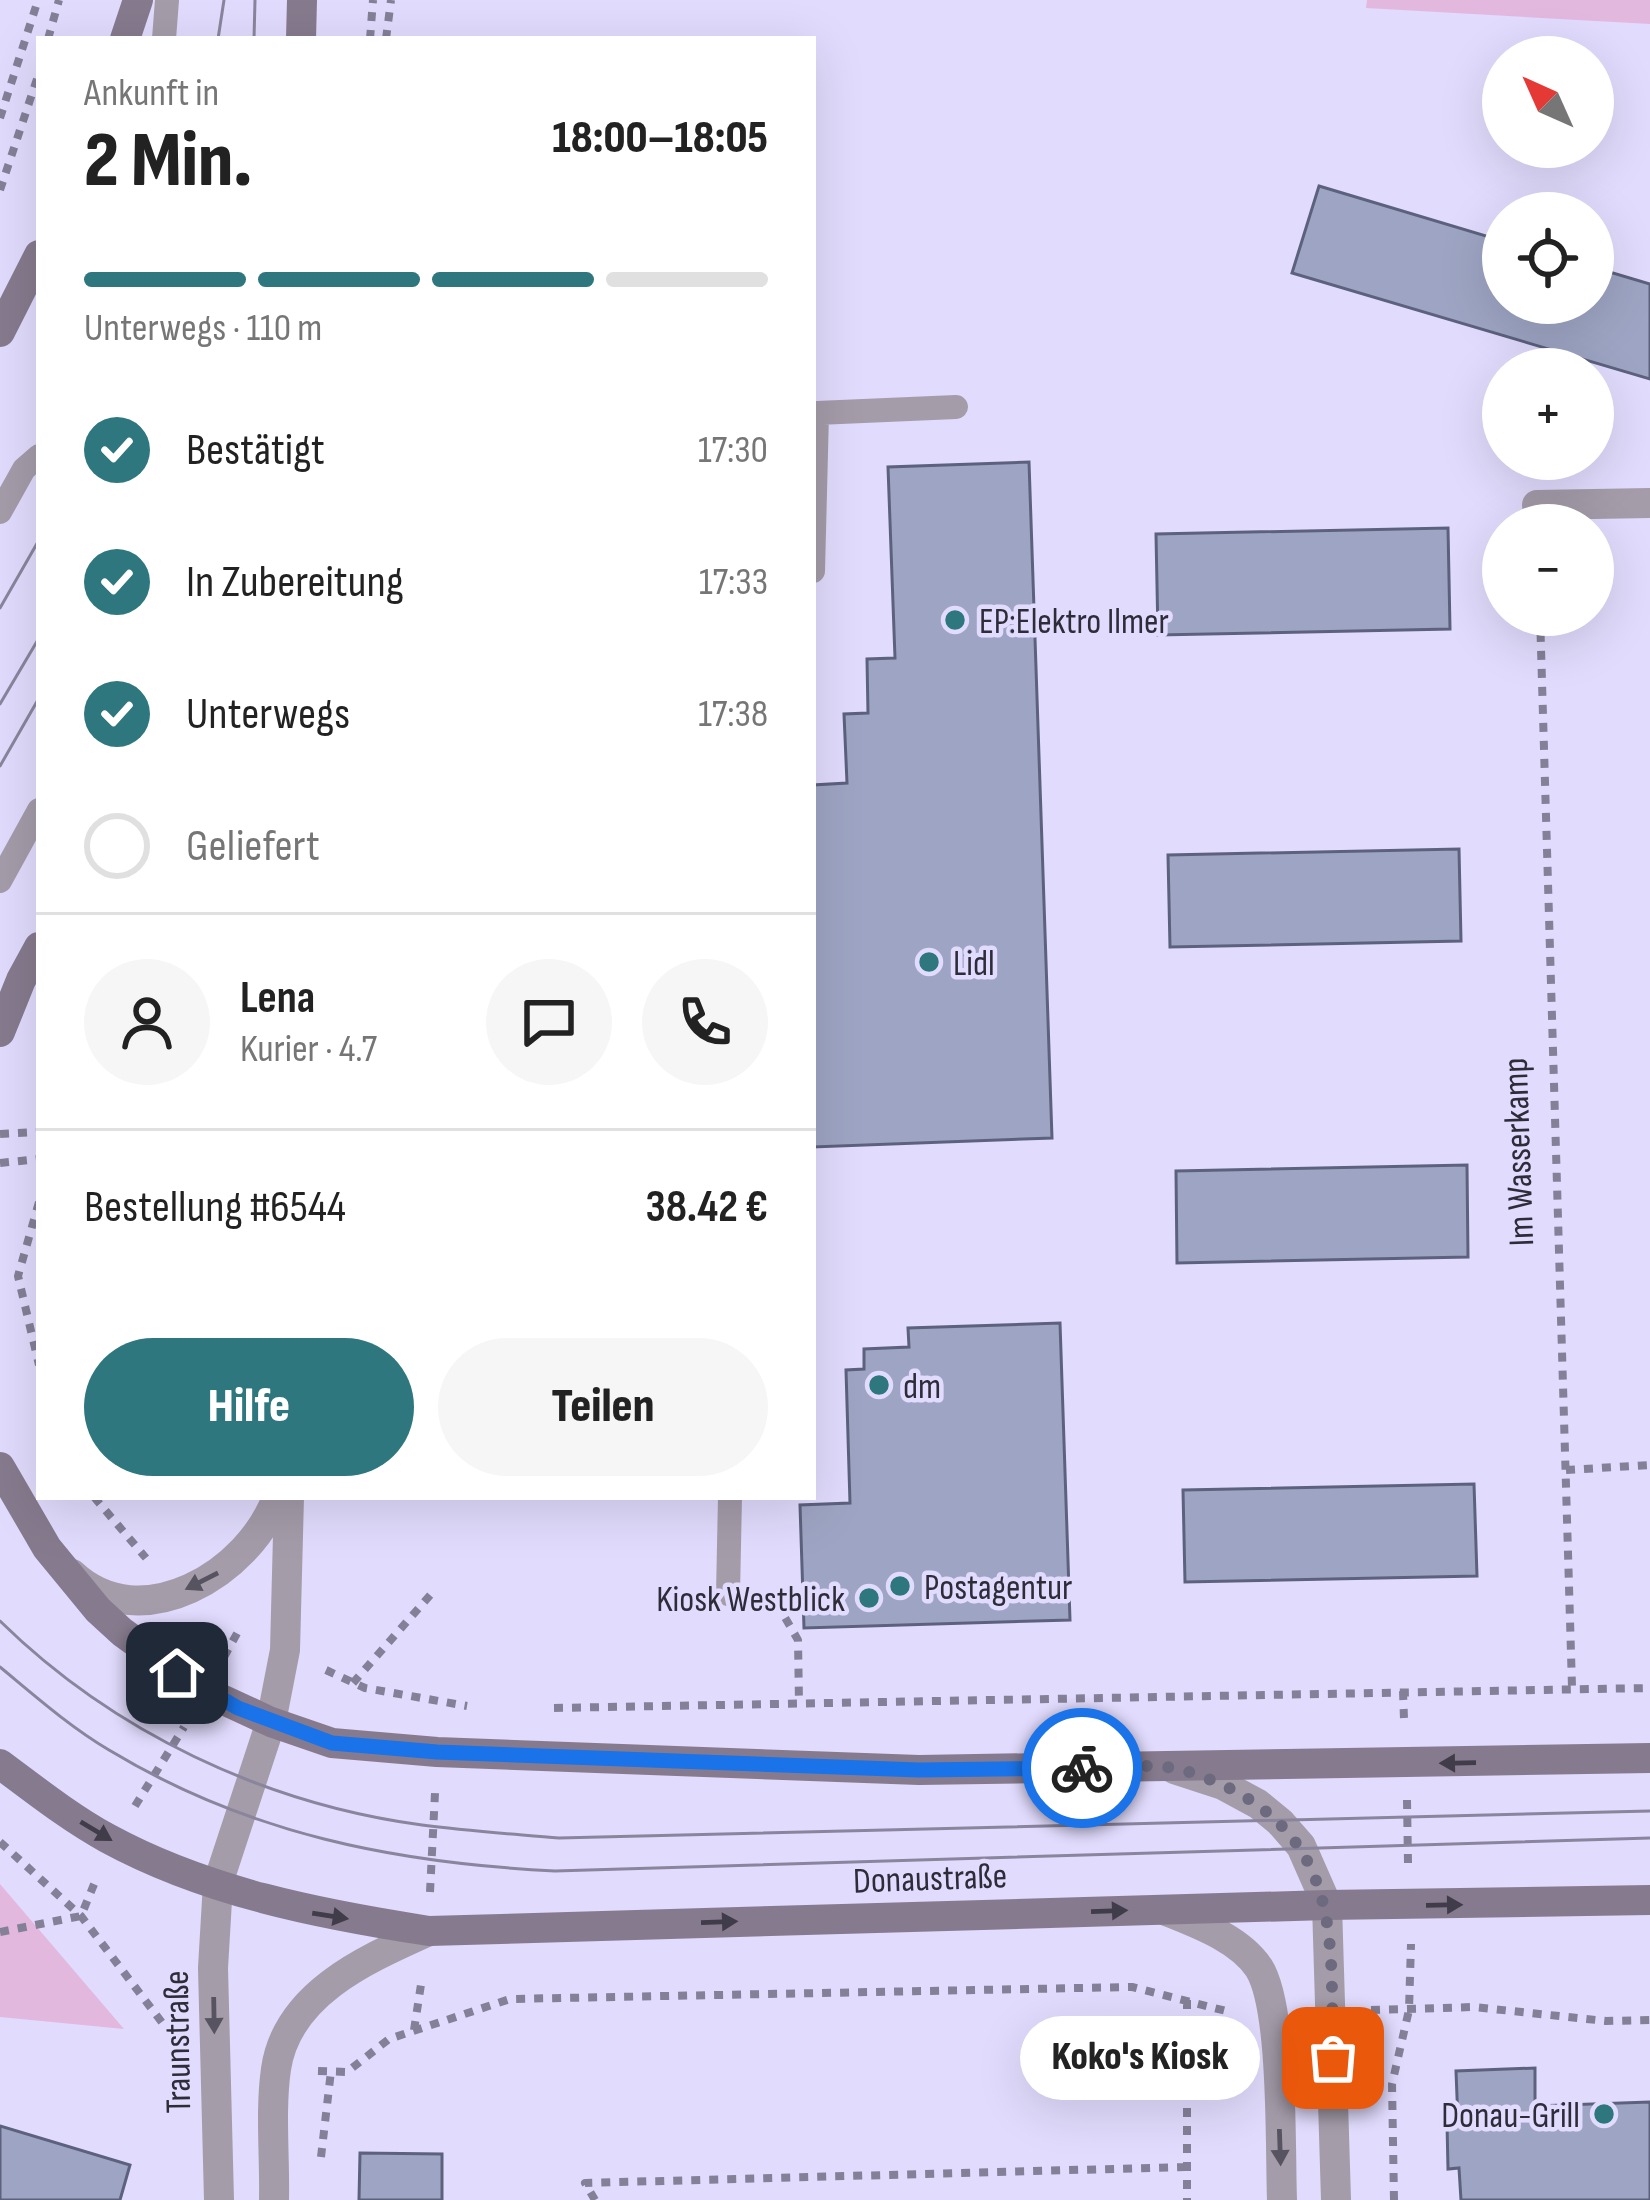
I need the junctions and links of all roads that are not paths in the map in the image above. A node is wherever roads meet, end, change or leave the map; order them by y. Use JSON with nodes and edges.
{"nodes":[{"id":1,"x":138,"y":0,"type":"edge"},
{"id":2,"x":167,"y":0,"type":"edge"},
{"id":3,"x":302,"y":0,"type":"edge"},
{"id":4,"x":126,"y":36,"type":"edge"},
{"id":5,"x":164,"y":36,"type":"edge"},
{"id":6,"x":301,"y":36,"type":"edge"},
{"id":7,"x":36,"y":261,"type":"edge"},
{"id":8,"x":0,"y":332,"type":"edge"},
{"id":9,"x":956,"y":407,"type":"dead end"},
{"id":10,"x":816,"y":452,"type":"edge"},
{"id":11,"x":32,"y":463,"type":"edge"},
{"id":12,"x":1650,"y":503,"type":"edge"},
{"id":13,"x":1612,"y":504,"type":"edge"},
{"id":14,"x":0,"y":512,"type":"edge"},
{"id":15,"x":36,"y":816,"type":"edge"},
{"id":16,"x":0,"y":881,"type":"edge"},
{"id":17,"x":36,"y":952,"type":"edge"},
{"id":18,"x":21,"y":980,"type":"junction"},
{"id":19,"x":0,"y":1006,"type":"edge"},
{"id":20,"x":0,"y":1032,"type":"edge"},
{"id":21,"x":0,"y":1467,"type":"edge"},
{"id":22,"x":0,"y":1494,"type":"edge"},
{"id":23,"x":276,"y":1500,"type":"edge"},
{"id":24,"x":289,"y":1500,"type":"edge"},
{"id":25,"x":730,"y":1500,"type":"edge"},
{"id":26,"x":33,"y":1527,"type":"junction"},
{"id":27,"x":61,"y":1564,"type":"junction"},
{"id":28,"x":728,"y":1594,"type":"road end"},
{"id":29,"x":271,"y":1722,"type":"junction"},
{"id":30,"x":1650,"y":1758,"type":"edge"},
{"id":31,"x":0,"y":1764,"type":"edge"},
{"id":32,"x":1168,"y":1767,"type":"junction"},
{"id":33,"x":218,"y":1883,"type":"junction"},
{"id":34,"x":1650,"y":1900,"type":"edge"},
{"id":35,"x":1327,"y":1905,"type":"junction"},
{"id":36,"x":1164,"y":1910,"type":"junction"},
{"id":37,"x":428,"y":1931,"type":"junction"},
{"id":38,"x":219,"y":2200,"type":"edge"},
{"id":39,"x":274,"y":2200,"type":"edge"},
{"id":40,"x":1282,"y":2200,"type":"edge"},
{"id":41,"x":1336,"y":2200,"type":"edge"}],
"edges":[{"from":1,"to":4,"type":"main road"},
{"from":2,"to":5,"type":"lane"},
{"from":3,"to":6,"type":"main road"},
{"from":7,"to":8,"type":"main road"},
{"from":9,"to":10,"type":"lane"},
{"from":11,"to":14,"type":"lane"},
{"from":12,"to":13,"type":"street"},
{"from":15,"to":16,"type":"lane"},
{"from":17,"to":18,"type":"main road"},
{"from":18,"to":19,"type":"street"},
{"from":18,"to":20,"type":"main road"},
{"from":21,"to":26,"type":"main road"},
{"from":22,"to":26,"type":"lane"},
{"from":23,"to":27,"type":"street","one_way":true},
{"from":24,"to":29,"type":"street","name":"Traunstraße"},
{"from":25,"to":28,"type":"lane"},
{"from":26,"to":27,"type":"main road"},
{"from":27,"to":29,"type":"main road"},
{"from":29,"to":32,"type":"main road"},
{"from":29,"to":33,"type":"street","name":"Traunstraße"},
{"from":30,"to":32,"type":"main road","one_way":true},
{"from":31,"to":33,"type":"main road","name":"Donaustraße","one_way":true},
{"from":32,"to":35,"type":"street"},
{"from":33,"to":37,"type":"main road","name":"Donaustraße","one_way":true},
{"from":33,"to":38,"type":"street","name":"Traunstraße","one_way":true},
{"from":35,"to":34,"type":"main road","name":"Donaustraße","one_way":true},
{"from":35,"to":36,"type":"main road","name":"Donaustraße"},
{"from":35,"to":41,"type":"street"},
{"from":37,"to":36,"type":"main road","name":"Donaustraße","one_way":true},
{"from":36,"to":40,"type":"street","one_way":true},
{"from":37,"to":39,"type":"street"}]}
